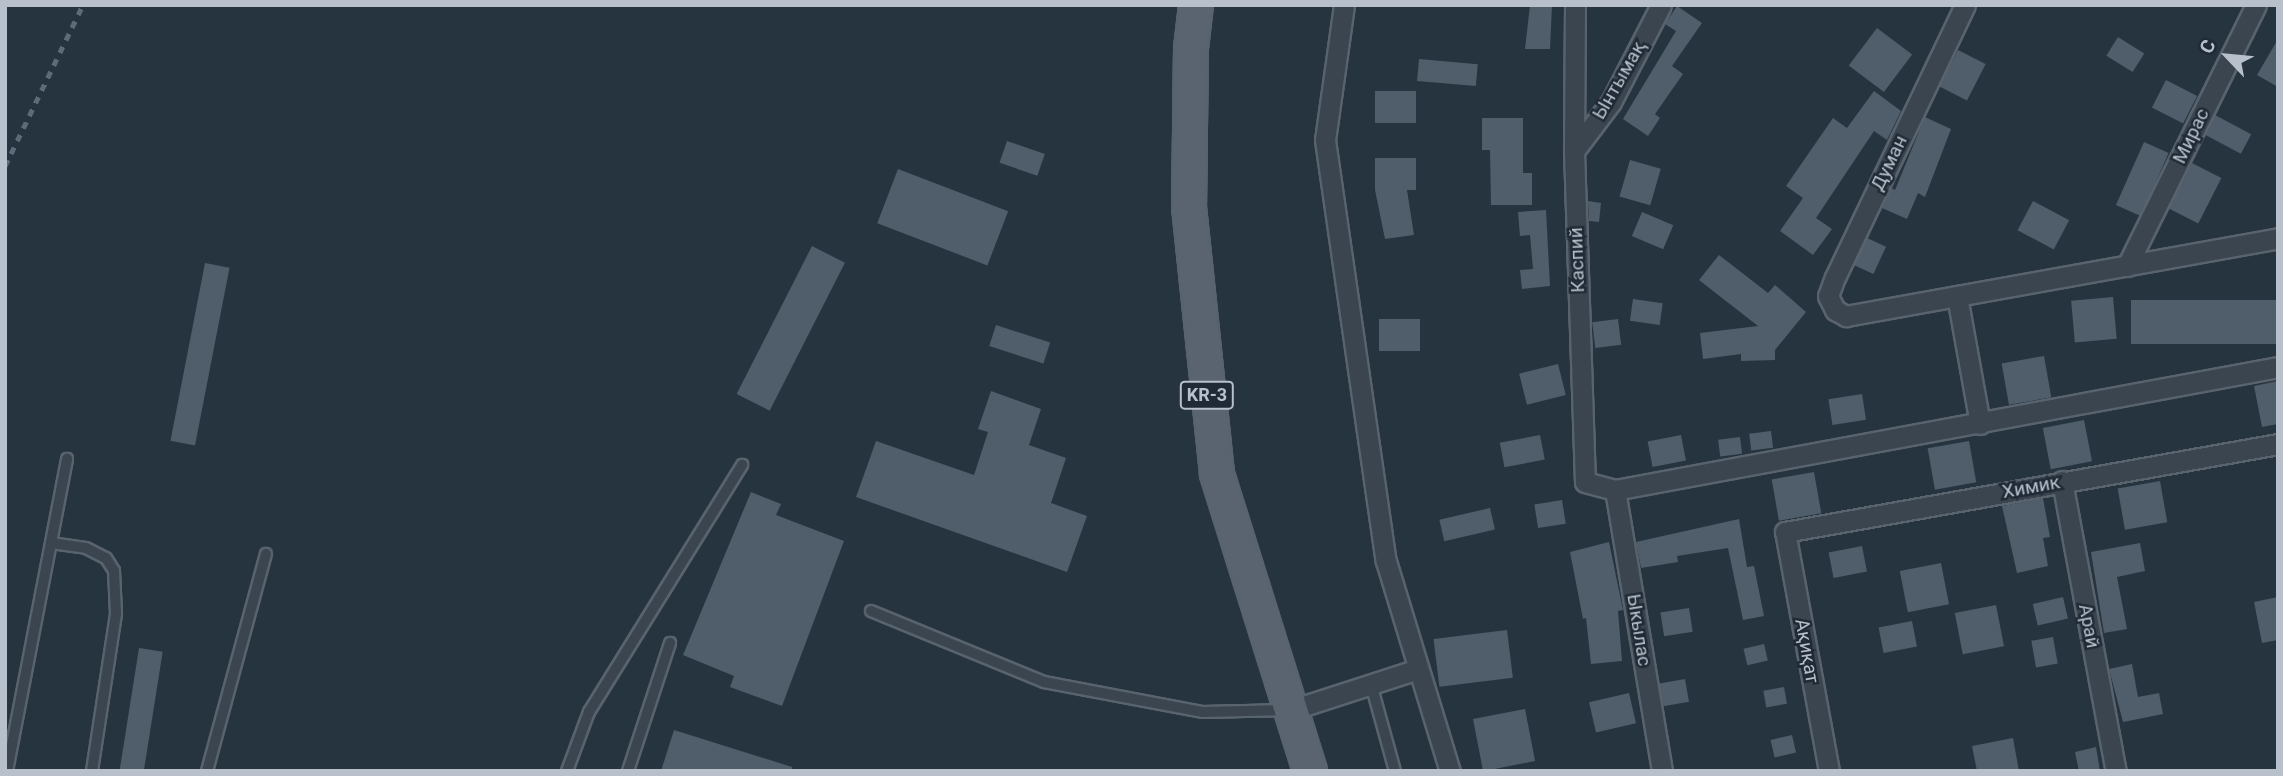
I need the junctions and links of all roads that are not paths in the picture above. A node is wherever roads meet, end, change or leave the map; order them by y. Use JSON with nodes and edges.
{"nodes":[{"id":1,"x":1196,"y":5,"type":"edge"},
{"id":2,"x":1344,"y":5,"type":"edge"},
{"id":3,"x":1575,"y":5,"type":"edge"},
{"id":4,"x":1661,"y":5,"type":"edge"},
{"id":5,"x":1965,"y":5,"type":"edge"},
{"id":6,"x":2256,"y":5,"type":"edge"},
{"id":7,"x":1574,"y":151,"type":"junction"},
{"id":8,"x":2278,"y":238,"type":"edge"},
{"id":9,"x":2127,"y":266,"type":"junction"},
{"id":10,"x":1957,"y":296,"type":"junction"},
{"id":11,"x":2278,"y":367,"type":"edge"},
{"id":12,"x":1980,"y":424,"type":"junction"},
{"id":13,"x":2278,"y":444,"type":"edge"},
{"id":14,"x":67,"y":458,"type":"dead end"},
{"id":15,"x":742,"y":465,"type":"dead end"},
{"id":16,"x":2062,"y":481,"type":"junction"},
{"id":17,"x":1615,"y":490,"type":"junction"},
{"id":18,"x":1786,"y":532,"type":"joint"},
{"id":19,"x":51,"y":543,"type":"junction"},
{"id":20,"x":266,"y":554,"type":"dead end"},
{"id":21,"x":871,"y":611,"type":"dead end"},
{"id":22,"x":670,"y":643,"type":"dead end"},
{"id":23,"x":1418,"y":669,"type":"junction"},
{"id":24,"x":1371,"y":684,"type":"junction"},
{"id":25,"x":1291,"y":710,"type":"junction"},
{"id":26,"x":7,"y":771,"type":"edge"},
{"id":27,"x":92,"y":771,"type":"edge"},
{"id":28,"x":207,"y":771,"type":"edge"},
{"id":29,"x":567,"y":771,"type":"edge"},
{"id":30,"x":628,"y":771,"type":"edge"},
{"id":31,"x":1310,"y":771,"type":"edge"},
{"id":32,"x":1395,"y":771,"type":"edge"},
{"id":33,"x":1450,"y":771,"type":"edge"},
{"id":34,"x":1662,"y":771,"type":"edge"},
{"id":35,"x":1829,"y":771,"type":"edge"},
{"id":36,"x":2116,"y":771,"type":"edge"}],
"edges":[{"from":1,"to":25,"type":"main road","number":"KR-3"},
{"from":2,"to":23,"type":"street"},
{"from":3,"to":7,"type":"street","name":"Каспий"},
{"from":4,"to":7,"type":"street","name":"Ынтымақ"},
{"from":5,"to":10,"type":"street","name":"Думан"},
{"from":6,"to":9,"type":"street","name":"Мирас"},
{"from":7,"to":17,"type":"street","name":"Каспий"},
{"from":8,"to":9,"type":"street"},
{"from":9,"to":10,"type":"street"},
{"from":10,"to":12,"type":"street"},
{"from":11,"to":12,"type":"street"},
{"from":12,"to":17,"type":"street"},
{"from":13,"to":16,"type":"street","name":"Химик"},
{"from":14,"to":19,"type":"lane"},
{"from":15,"to":29,"type":"lane"},
{"from":16,"to":18,"type":"street","name":"Химик"},
{"from":16,"to":36,"type":"street","name":"Арай"},
{"from":17,"to":34,"type":"street","name":"Ыкылас"},
{"from":18,"to":35,"type":"street","name":"Ақиқат"},
{"from":19,"to":26,"type":"lane"},
{"from":19,"to":27,"type":"lane"},
{"from":20,"to":28,"type":"lane"},
{"from":21,"to":25,"type":"lane"},
{"from":22,"to":30,"type":"lane"},
{"from":23,"to":24,"type":"street"},
{"from":23,"to":33,"type":"street"},
{"from":24,"to":25,"type":"street"},
{"from":24,"to":32,"type":"lane"},
{"from":25,"to":31,"type":"main road","number":"KR-3"}]}
